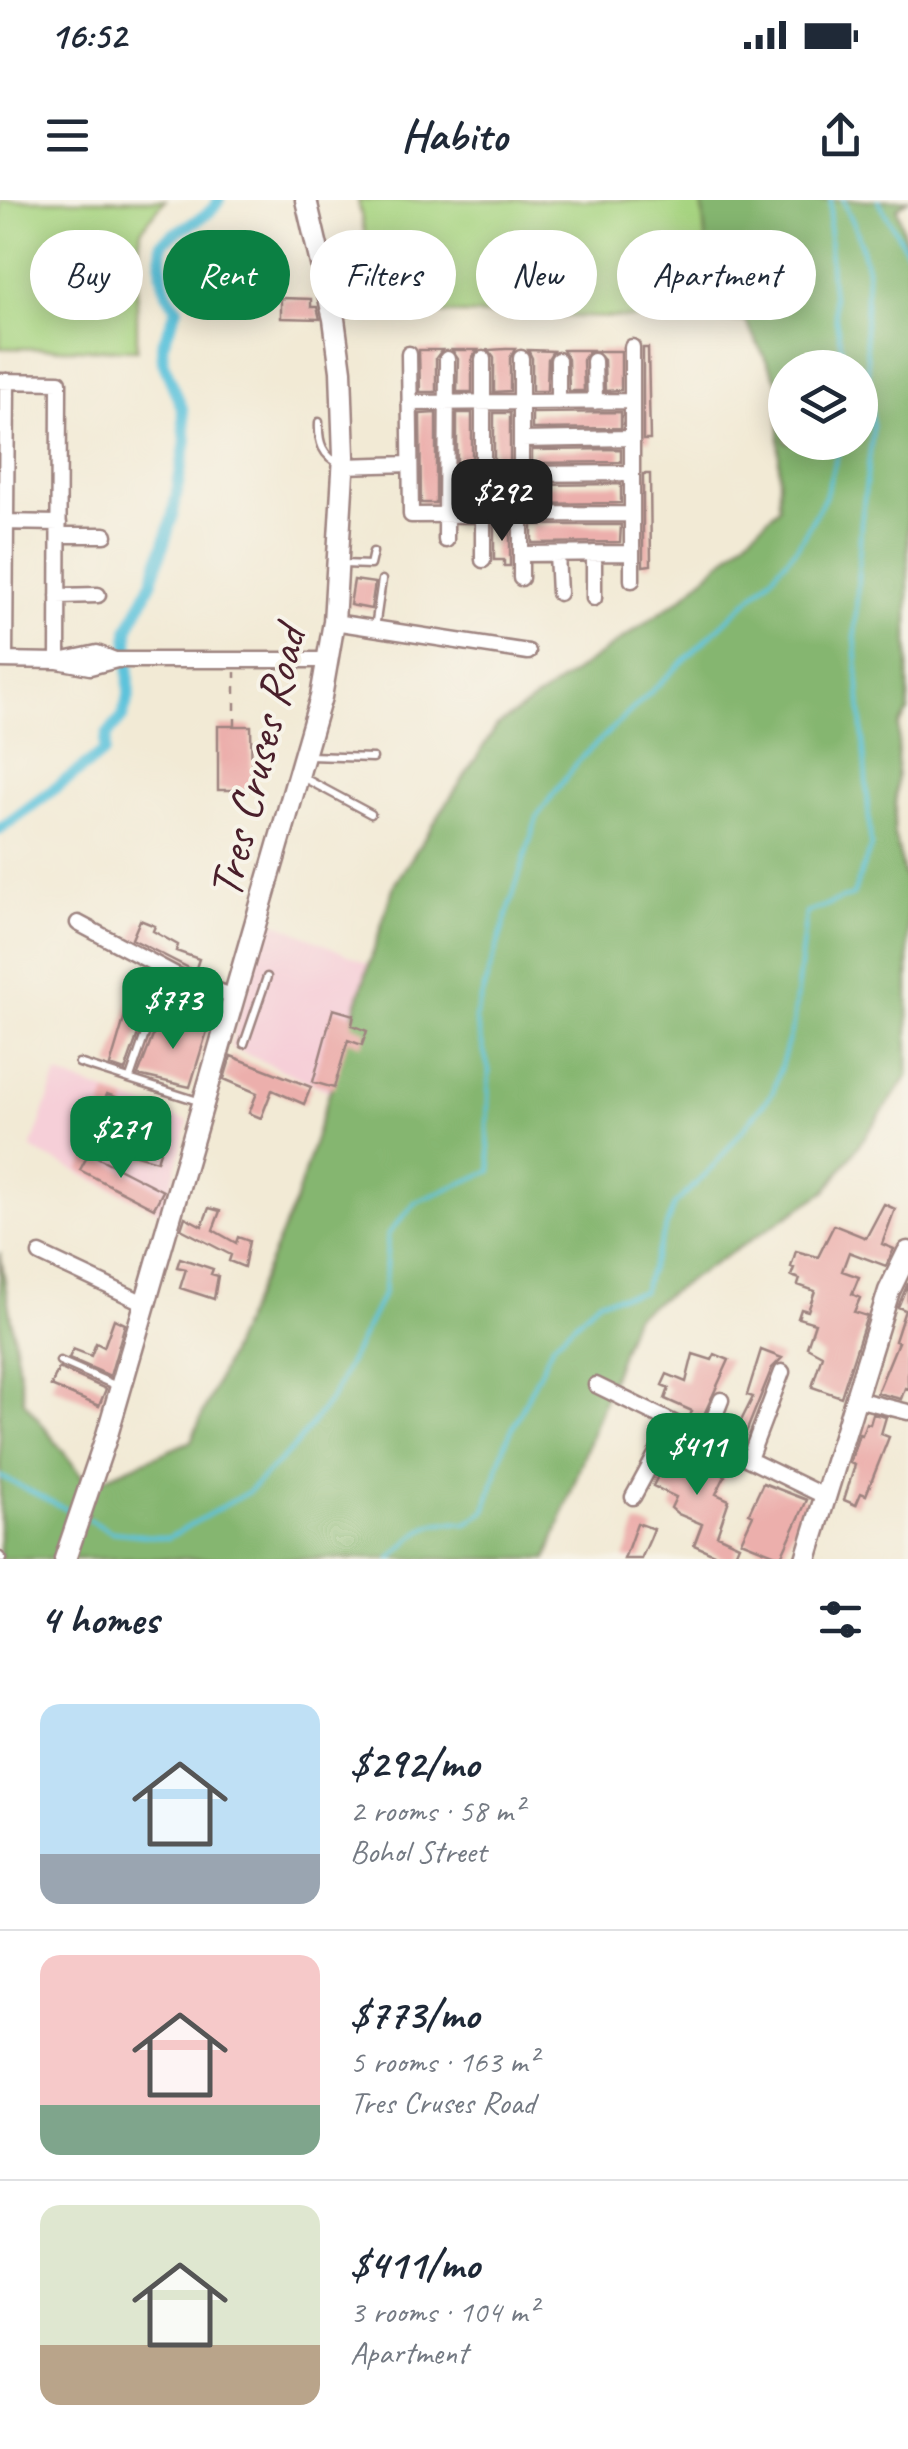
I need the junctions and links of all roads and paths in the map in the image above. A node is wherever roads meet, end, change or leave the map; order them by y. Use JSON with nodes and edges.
{"nodes":[{"id":1,"x":306,"y":200,"type":"edge"},
{"id":2,"x":632,"y":347,"type":"dead end"},
{"id":3,"x":408,"y":354,"type":"dead end"},
{"id":4,"x":521,"y":358,"type":"dead end"},
{"id":5,"x":448,"y":359,"type":"dead end"},
{"id":6,"x":482,"y":359,"type":"dead end"},
{"id":7,"x":558,"y":360,"type":"dead end"},
{"id":8,"x":594,"y":361,"type":"dead end"},
{"id":9,"x":4,"y":381,"type":"edge"},
{"id":10,"x":521,"y":402,"type":"junction"},
{"id":11,"x":558,"y":402,"type":"junction"},
{"id":12,"x":595,"y":402,"type":"junction"},
{"id":13,"x":632,"y":402,"type":"junction"},
{"id":14,"x":409,"y":403,"type":"junction"},
{"id":15,"x":447,"y":403,"type":"junction"},
{"id":16,"x":482,"y":403,"type":"junction"},
{"id":17,"x":318,"y":422,"type":"dead end"},
{"id":18,"x":632,"y":438,"type":"junction"},
{"id":19,"x":521,"y":440,"type":"junction"},
{"id":20,"x":344,"y":461,"type":"junction"},
{"id":21,"x":410,"y":461,"type":"junction"},
{"id":22,"x":632,"y":473,"type":"junction"},
{"id":23,"x":521,"y":474,"type":"junction"},
{"id":24,"x":521,"y":514,"type":"junction"},
{"id":25,"x":632,"y":514,"type":"junction"},
{"id":26,"x":446,"y":515,"type":"junction"},
{"id":27,"x":482,"y":515,"type":"junction"},
{"id":28,"x":3,"y":522,"type":"edge"},
{"id":29,"x":59,"y":529,"type":"junction"},
{"id":30,"x":105,"y":535,"type":"dead end"},
{"id":31,"x":446,"y":540,"type":"dead end"},
{"id":32,"x":373,"y":552,"type":"dead end"},
{"id":33,"x":594,"y":553,"type":"junction"},
{"id":34,"x":632,"y":553,"type":"junction"},
{"id":35,"x":521,"y":554,"type":"junction"},
{"id":36,"x":557,"y":554,"type":"junction"},
{"id":37,"x":482,"y":560,"type":"dead end"},
{"id":38,"x":337,"y":562,"type":"junction"},
{"id":39,"x":521,"y":578,"type":"dead end"},
{"id":40,"x":382,"y":580,"type":"dead end"},
{"id":41,"x":632,"y":580,"type":"dead end"},
{"id":42,"x":559,"y":593,"type":"dead end"},
{"id":43,"x":98,"y":595,"type":"dead end"},
{"id":44,"x":58,"y":596,"type":"junction"},
{"id":45,"x":594,"y":598,"type":"dead end"},
{"id":46,"x":334,"y":622,"type":"junction"},
{"id":47,"x":375,"y":629,"type":"junction"},
{"id":48,"x":528,"y":652,"type":"dead end"},
{"id":49,"x":2,"y":660,"type":"edge"},
{"id":50,"x":235,"y":660,"type":"junction"},
{"id":51,"x":328,"y":660,"type":"junction"},
{"id":52,"x":58,"y":661,"type":"junction"},
{"id":53,"x":235,"y":726,"type":"dead end"},
{"id":54,"x":373,"y":758,"type":"dead end"},
{"id":55,"x":301,"y":766,"type":"junction"},
{"id":56,"x":371,"y":814,"type":"dead end"},
{"id":57,"x":78,"y":923,"type":"dead end"},
{"id":58,"x":267,"y":977,"type":"dead end"},
{"id":59,"x":234,"y":997,"type":"junction"},
{"id":60,"x":227,"y":1024,"type":"junction"},
{"id":61,"x":244,"y":1044,"type":"dead end"},
{"id":62,"x":79,"y":1063,"type":"dead end"},
{"id":63,"x":130,"y":1078,"type":"junction"},
{"id":64,"x":203,"y":1102,"type":"junction"},
{"id":65,"x":908,"y":1252,"type":"edge"},
{"id":66,"x":40,"y":1254,"type":"dead end"},
{"id":67,"x":144,"y":1303,"type":"junction"},
{"id":68,"x":60,"y":1360,"type":"dead end"},
{"id":69,"x":782,"y":1372,"type":"dead end"},
{"id":70,"x":596,"y":1385,"type":"dead end"},
{"id":71,"x":120,"y":1388,"type":"junction"},
{"id":72,"x":856,"y":1399,"type":"junction"},
{"id":73,"x":721,"y":1400,"type":"dead end"},
{"id":74,"x":908,"y":1412,"type":"edge"},
{"id":75,"x":673,"y":1422,"type":"junction"},
{"id":76,"x":706,"y":1438,"type":"junction"},
{"id":77,"x":749,"y":1460,"type":"junction"},
{"id":78,"x":633,"y":1497,"type":"dead end"},
{"id":79,"x":826,"y":1497,"type":"junction"},
{"id":80,"x":65,"y":1559,"type":"edge"},
{"id":81,"x":806,"y":1559,"type":"edge"}],
"edges":[{"from":1,"to":20,"type":"main road","name":"Tres Cruses Road"},
{"from":2,"to":13,"type":"street"},
{"from":3,"to":14,"type":"street"},
{"from":4,"to":10,"type":"street"},
{"from":5,"to":15,"type":"street"},
{"from":6,"to":16,"type":"street"},
{"from":7,"to":11,"type":"street"},
{"from":8,"to":12,"type":"street"},
{"from":9,"to":28,"type":"street"},
{"from":9,"to":29,"type":"street"},
{"from":10,"to":11,"type":"street"},
{"from":10,"to":16,"type":"street"},
{"from":10,"to":19,"type":"street"},
{"from":11,"to":12,"type":"street"},
{"from":12,"to":13,"type":"street"},
{"from":13,"to":18,"type":"street"},
{"from":14,"to":15,"type":"street"},
{"from":14,"to":21,"type":"street"},
{"from":15,"to":16,"type":"street"},
{"from":15,"to":26,"type":"street"},
{"from":16,"to":27,"type":"street"},
{"from":17,"to":20,"type":"lane"},
{"from":18,"to":19,"type":"street"},
{"from":18,"to":22,"type":"street"},
{"from":19,"to":23,"type":"street"},
{"from":20,"to":21,"type":"street"},
{"from":20,"to":38,"type":"main road","name":"Tres Cruses Road"},
{"from":21,"to":26,"type":"street"},
{"from":22,"to":23,"type":"street"},
{"from":22,"to":25,"type":"street"},
{"from":23,"to":24,"type":"street"},
{"from":24,"to":25,"type":"street"},
{"from":24,"to":27,"type":"street"},
{"from":24,"to":35,"type":"street"},
{"from":25,"to":34,"type":"street"},
{"from":26,"to":27,"type":"street"},
{"from":26,"to":31,"type":"street"},
{"from":27,"to":37,"type":"street"},
{"from":28,"to":29,"type":"street"},
{"from":28,"to":49,"type":"street"},
{"from":29,"to":30,"type":"street"},
{"from":29,"to":44,"type":"street"},
{"from":32,"to":38,"type":"lane"},
{"from":33,"to":34,"type":"street"},
{"from":33,"to":36,"type":"street"},
{"from":33,"to":45,"type":"street"},
{"from":34,"to":41,"type":"street"},
{"from":35,"to":36,"type":"street"},
{"from":35,"to":39,"type":"street"},
{"from":36,"to":42,"type":"street"},
{"from":38,"to":46,"type":"main road","name":"Tres Cruses Road"},
{"from":40,"to":47,"type":"lane"},
{"from":43,"to":44,"type":"street"},
{"from":44,"to":52,"type":"street"},
{"from":46,"to":47,"type":"street"},
{"from":46,"to":51,"type":"main road","name":"Tres Cruses Road"},
{"from":47,"to":48,"type":"street"},
{"from":49,"to":52,"type":"street"},
{"from":50,"to":51,"type":"street"},
{"from":50,"to":52,"type":"street"},
{"from":50,"to":53,"type":"path"},
{"from":51,"to":55,"type":"main road","name":"Tres Cruses Road"},
{"from":54,"to":55,"type":"lane"},
{"from":55,"to":56,"type":"lane"},
{"from":55,"to":59,"type":"main road","name":"Tres Cruses Road"},
{"from":57,"to":59,"type":"street"},
{"from":58,"to":61,"type":"lane"},
{"from":59,"to":60,"type":"main road","name":"Tres Cruses Road"},
{"from":60,"to":63,"type":"lane"},
{"from":60,"to":64,"type":"main road","name":"Tres Cruses Road"},
{"from":62,"to":63,"type":"lane"},
{"from":63,"to":64,"type":"lane"},
{"from":64,"to":67,"type":"main road","name":"Tres Cruses Road"},
{"from":65,"to":72,"type":"main road"},
{"from":66,"to":67,"type":"street"},
{"from":67,"to":71,"type":"main road","name":"Tres Cruses Road"},
{"from":68,"to":71,"type":"lane"},
{"from":69,"to":77,"type":"street"},
{"from":70,"to":75,"type":"street"},
{"from":71,"to":80,"type":"main road","name":"Tres Cruses Road"},
{"from":72,"to":74,"type":"street"},
{"from":72,"to":79,"type":"main road"},
{"from":73,"to":76,"type":"street"},
{"from":75,"to":76,"type":"street"},
{"from":75,"to":78,"type":"street"},
{"from":76,"to":77,"type":"street"},
{"from":77,"to":79,"type":"street"},
{"from":79,"to":81,"type":"main road"}]}
